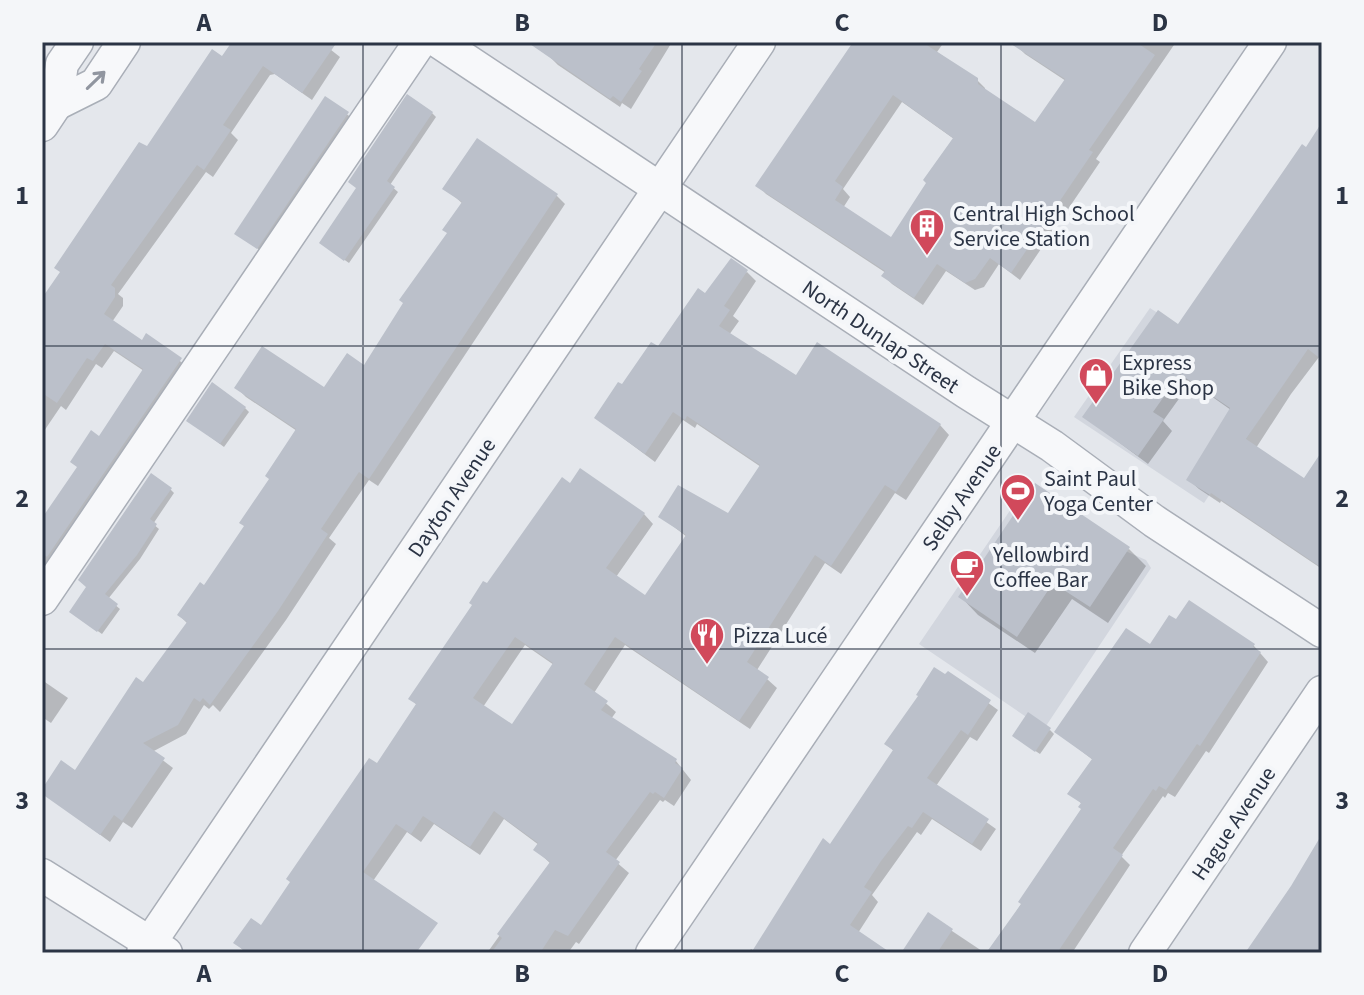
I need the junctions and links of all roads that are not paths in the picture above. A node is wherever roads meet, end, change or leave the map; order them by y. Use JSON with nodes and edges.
{"nodes":[{"id":1,"x":77,"y":42,"type":"edge"},
{"id":2,"x":124,"y":42,"type":"edge"},
{"id":3,"x":420,"y":42,"type":"edge"},
{"id":4,"x":439,"y":42,"type":"edge"},
{"id":5,"x":759,"y":42,"type":"edge"},
{"id":6,"x":1270,"y":42,"type":"edge"},
{"id":7,"x":49,"y":114,"type":"edge"},
{"id":8,"x":659,"y":189,"type":"junction"},
{"id":9,"x":1011,"y":421,"type":"junction"},
{"id":10,"x":42,"y":599,"type":"edge"},
{"id":11,"x":1322,"y":631,"type":"edge"},
{"id":12,"x":1322,"y":692,"type":"edge"},
{"id":13,"x":42,"y":875,"type":"edge"},
{"id":14,"x":153,"y":949,"type":"edge"},
{"id":15,"x":652,"y":953,"type":"edge"},
{"id":16,"x":1145,"y":953,"type":"edge"}],
"edges":[{"from":1,"to":7,"type":"street"},
{"from":7,"to":2,"type":"street","one_way":true},
{"from":3,"to":10,"type":"street"},
{"from":4,"to":8,"type":"street","name":"North Dunlap Street"},
{"from":5,"to":8,"type":"street","name":"Dayton Avenue"},
{"from":6,"to":9,"type":"street","name":"Selby Avenue"},
{"from":8,"to":9,"type":"street","name":"North Dunlap Street"},
{"from":8,"to":14,"type":"street","name":"Dayton Avenue"},
{"from":9,"to":11,"type":"street","name":"North Dunlap Street"},
{"from":9,"to":15,"type":"street","name":"Selby Avenue"},
{"from":12,"to":16,"type":"street","name":"Hague Avenue"},
{"from":13,"to":14,"type":"street"}]}
